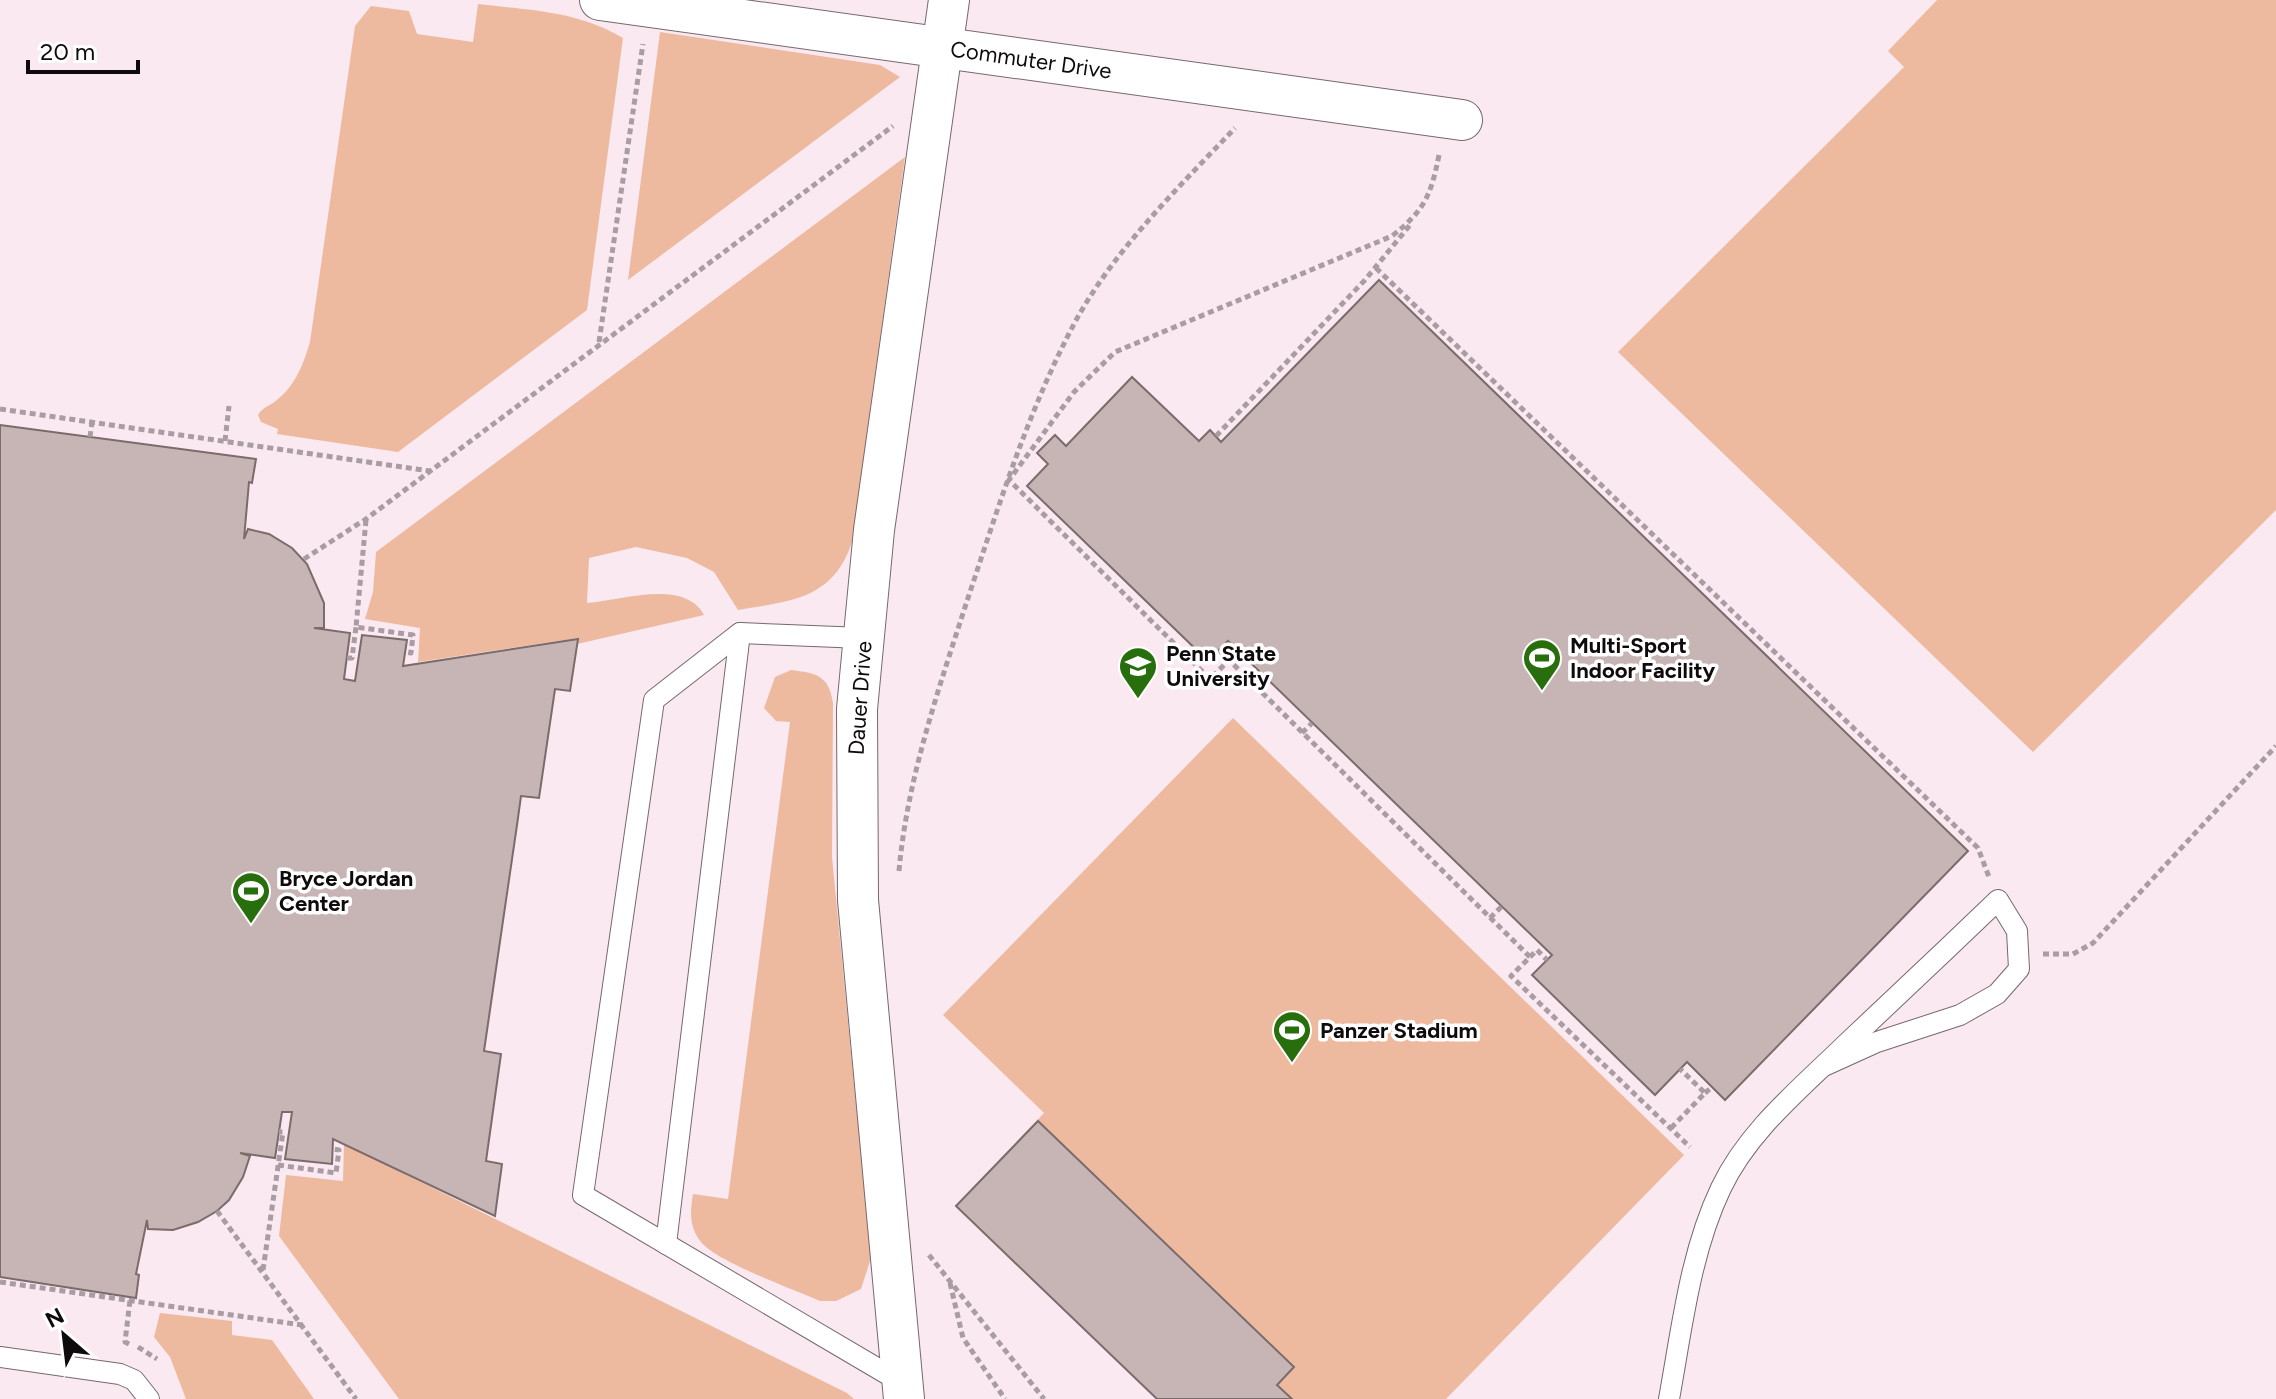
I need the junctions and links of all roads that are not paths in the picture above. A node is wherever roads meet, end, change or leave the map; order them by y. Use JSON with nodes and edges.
{"nodes":[{"id":1,"x":600,"y":0,"type":"edge"},
{"id":2,"x":949,"y":0,"type":"edge"},
{"id":3,"x":942,"y":47,"type":"junction"},
{"id":4,"x":1451,"y":135,"type":"road end"},
{"id":5,"x":740,"y":633,"type":"junction"},
{"id":6,"x":863,"y":638,"type":"junction"},
{"id":7,"x":1824,"y":1066,"type":"junction"},
{"id":8,"x":666,"y":1244,"type":"junction"},
{"id":9,"x":0,"y":1357,"type":"edge"},
{"id":10,"x":904,"y":1392,"type":"edge"},
{"id":11,"x":149,"y":1399,"type":"edge"},
{"id":12,"x":1669,"y":1399,"type":"edge"}],
"edges":[{"from":1,"to":3,"type":"street","name":"Commuter Drive"},
{"from":2,"to":3,"type":"street","name":"Dauer Drive"},
{"from":3,"to":4,"type":"street","name":"Commuter Drive"},
{"from":3,"to":6,"type":"street","name":"Dauer Drive"},
{"from":5,"to":6,"type":"lane"},
{"from":5,"to":8,"type":"lane"},
{"from":5,"to":8,"type":"lane"},
{"from":6,"to":10,"type":"street","name":"Dauer Drive"},
{"from":7,"to":7,"type":"lane"},
{"from":7,"to":12,"type":"lane"},
{"from":8,"to":10,"type":"lane"},
{"from":9,"to":11,"type":"lane"}]}
